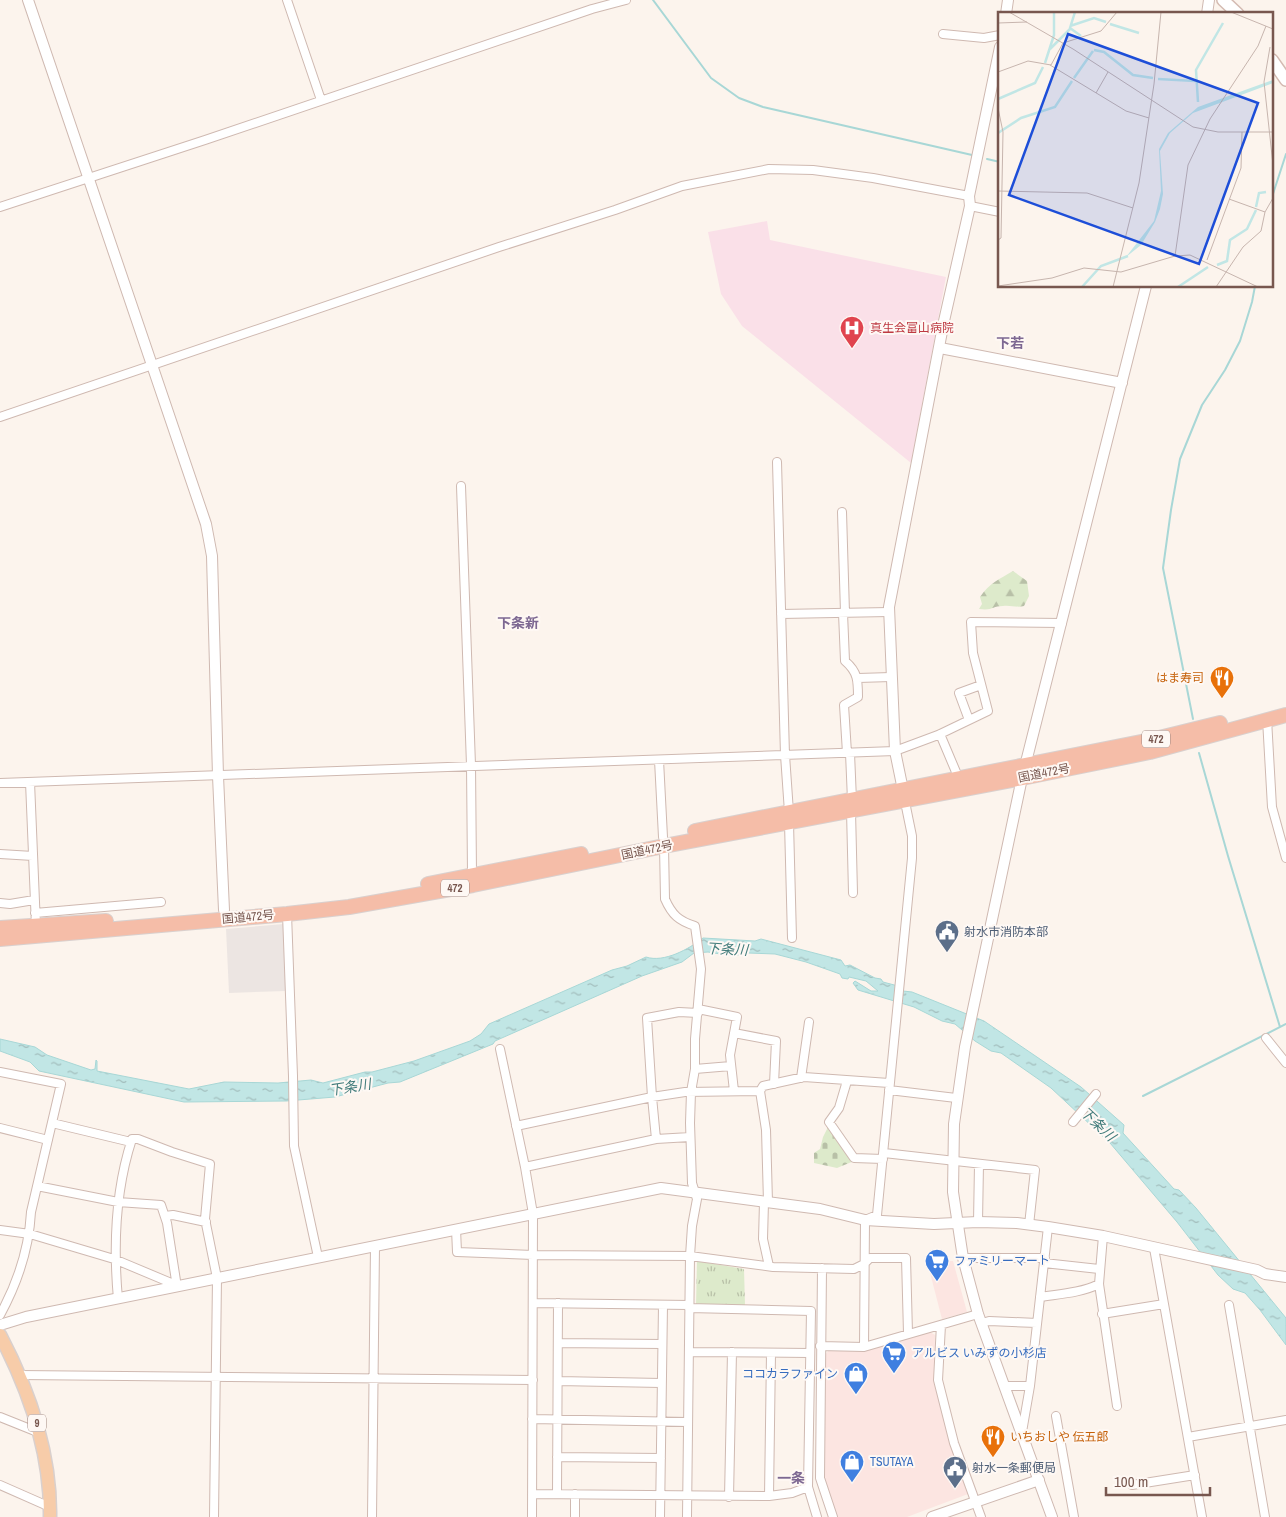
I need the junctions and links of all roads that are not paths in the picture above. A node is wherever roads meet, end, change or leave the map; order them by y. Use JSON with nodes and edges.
{"nodes":[{"id":1,"x":28,"y":0,"type":"edge"},
{"id":2,"x":287,"y":0,"type":"edge"},
{"id":3,"x":626,"y":0,"type":"edge"},
{"id":4,"x":1223,"y":0,"type":"edge"},
{"id":5,"x":1236,"y":12,"type":"edge"},
{"id":6,"x":943,"y":34,"type":"dead end"},
{"id":7,"x":998,"y":35,"type":"edge"},
{"id":8,"x":998,"y":57,"type":"edge"},
{"id":9,"x":1274,"y":63,"type":"edge"},
{"id":10,"x":1286,"y":80,"type":"edge"},
{"id":11,"x":321,"y":100,"type":"junction"},
{"id":12,"x":88,"y":178,"type":"junction"},
{"id":13,"x":970,"y":201,"type":"junction"},
{"id":14,"x":0,"y":207,"type":"edge"},
{"id":15,"x":998,"y":211,"type":"edge"},
{"id":16,"x":1146,"y":288,"type":"edge"},
{"id":17,"x":940,"y":348,"type":"junction"},
{"id":18,"x":152,"y":365,"type":"junction"},
{"id":19,"x":1122,"y":383,"type":"junction"},
{"id":20,"x":0,"y":417,"type":"edge"},
{"id":21,"x":777,"y":462,"type":"dead end"},
{"id":22,"x":461,"y":486,"type":"dead end"},
{"id":23,"x":842,"y":512,"type":"dead end"},
{"id":24,"x":890,"y":612,"type":"junction"},
{"id":25,"x":844,"y":613,"type":"junction"},
{"id":26,"x":781,"y":614,"type":"junction"},
{"id":27,"x":1062,"y":622,"type":"junction"},
{"id":28,"x":891,"y":677,"type":"junction"},
{"id":29,"x":858,"y":678,"type":"junction"},
{"id":30,"x":981,"y":685,"type":"junction"},
{"id":31,"x":1286,"y":705,"type":"edge"},
{"id":32,"x":1286,"y":715,"type":"edge"},
{"id":33,"x":969,"y":720,"type":"junction"},
{"id":34,"x":1267,"y":720,"type":"junction"},
{"id":35,"x":940,"y":734,"type":"junction"},
{"id":36,"x":895,"y":751,"type":"junction"},
{"id":37,"x":848,"y":753,"type":"junction"},
{"id":38,"x":785,"y":755,"type":"junction"},
{"id":39,"x":659,"y":760,"type":"junction"},
{"id":40,"x":471,"y":765,"type":"junction"},
{"id":41,"x":1023,"y":772,"type":"junction"},
{"id":42,"x":218,"y":776,"type":"junction"},
{"id":43,"x":959,"y":779,"type":"junction"},
{"id":44,"x":30,"y":782,"type":"junction"},
{"id":45,"x":0,"y":783,"type":"edge"},
{"id":46,"x":904,"y":795,"type":"junction"},
{"id":47,"x":852,"y":805,"type":"junction"},
{"id":48,"x":789,"y":818,"type":"junction"},
{"id":49,"x":664,"y":842,"type":"junction"},
{"id":50,"x":0,"y":854,"type":"edge"},
{"id":51,"x":33,"y":856,"type":"junction"},
{"id":52,"x":1286,"y":858,"type":"edge"},
{"id":53,"x":472,"y":874,"type":"junction"},
{"id":54,"x":853,"y":893,"type":"dead end"},
{"id":55,"x":34,"y":900,"type":"junction"},
{"id":56,"x":161,"y":902,"type":"dead end"},
{"id":57,"x":0,"y":903,"type":"edge"},
{"id":58,"x":224,"y":910,"type":"junction"},
{"id":59,"x":287,"y":914,"type":"junction"},
{"id":60,"x":35,"y":919,"type":"junction"},
{"id":61,"x":0,"y":928,"type":"edge"},
{"id":62,"x":792,"y":938,"type":"dead end"},
{"id":63,"x":0,"y":939,"type":"edge"},
{"id":64,"x":698,"y":1011,"type":"junction"},
{"id":65,"x":809,"y":1022,"type":"dead end"},
{"id":66,"x":734,"y":1033,"type":"junction"},
{"id":67,"x":1266,"y":1038,"type":"dead end"},
{"id":68,"x":500,"y":1049,"type":"dead end"},
{"id":69,"x":1286,"y":1063,"type":"edge"},
{"id":70,"x":732,"y":1066,"type":"junction"},
{"id":71,"x":695,"y":1069,"type":"junction"},
{"id":72,"x":0,"y":1072,"type":"edge"},
{"id":73,"x":801,"y":1078,"type":"junction"},
{"id":74,"x":847,"y":1082,"type":"junction"},
{"id":75,"x":774,"y":1084,"type":"junction"},
{"id":76,"x":889,"y":1087,"type":"junction"},
{"id":77,"x":734,"y":1091,"type":"junction"},
{"id":78,"x":760,"y":1091,"type":"junction"},
{"id":79,"x":691,"y":1092,"type":"junction"},
{"id":80,"x":1096,"y":1094,"type":"dead end"},
{"id":81,"x":652,"y":1097,"type":"junction"},
{"id":82,"x":956,"y":1098,"type":"junction"},
{"id":83,"x":1074,"y":1120,"type":"dead end"},
{"id":84,"x":52,"y":1123,"type":"junction"},
{"id":85,"x":516,"y":1126,"type":"junction"},
{"id":86,"x":0,"y":1128,"type":"edge"},
{"id":87,"x":690,"y":1137,"type":"junction"},
{"id":88,"x":656,"y":1139,"type":"junction"},
{"id":89,"x":48,"y":1140,"type":"junction"},
{"id":90,"x":131,"y":1142,"type":"junction"},
{"id":91,"x":883,"y":1156,"type":"junction"},
{"id":92,"x":953,"y":1161,"type":"junction"},
{"id":93,"x":979,"y":1164,"type":"junction"},
{"id":94,"x":525,"y":1167,"type":"junction"},
{"id":95,"x":37,"y":1186,"type":"junction"},
{"id":96,"x":695,"y":1192,"type":"junction"},
{"id":97,"x":118,"y":1202,"type":"junction"},
{"id":98,"x":766,"y":1202,"type":"junction"},
{"id":99,"x":533,"y":1214,"type":"junction"},
{"id":100,"x":165,"y":1216,"type":"junction"},
{"id":101,"x":865,"y":1220,"type":"junction"},
{"id":102,"x":206,"y":1222,"type":"junction"},
{"id":103,"x":978,"y":1222,"type":"junction"},
{"id":104,"x":958,"y":1224,"type":"junction"},
{"id":105,"x":1029,"y":1225,"type":"junction"},
{"id":106,"x":1048,"y":1227,"type":"junction"},
{"id":107,"x":456,"y":1229,"type":"junction"},
{"id":108,"x":0,"y":1230,"type":"edge"},
{"id":109,"x":30,"y":1234,"type":"junction"},
{"id":110,"x":1103,"y":1236,"type":"junction"},
{"id":111,"x":375,"y":1246,"type":"junction"},
{"id":112,"x":1154,"y":1248,"type":"junction"},
{"id":113,"x":533,"y":1255,"type":"junction"},
{"id":114,"x":690,"y":1256,"type":"junction"},
{"id":115,"x":318,"y":1257,"type":"junction"},
{"id":116,"x":963,"y":1258,"type":"junction"},
{"id":117,"x":114,"y":1259,"type":"junction"},
{"id":118,"x":1044,"y":1260,"type":"junction"},
{"id":119,"x":864,"y":1264,"type":"junction"},
{"id":120,"x":769,"y":1266,"type":"junction"},
{"id":121,"x":822,"y":1268,"type":"junction"},
{"id":122,"x":1099,"y":1269,"type":"junction"},
{"id":123,"x":1286,"y":1277,"type":"edge"},
{"id":124,"x":217,"y":1278,"type":"junction"},
{"id":125,"x":1099,"y":1284,"type":"junction"},
{"id":126,"x":177,"y":1286,"type":"junction"},
{"id":127,"x":1040,"y":1297,"type":"junction"},
{"id":128,"x":118,"y":1299,"type":"junction"},
{"id":129,"x":533,"y":1303,"type":"junction"},
{"id":130,"x":558,"y":1303,"type":"junction"},
{"id":131,"x":1164,"y":1304,"type":"junction"},
{"id":132,"x":662,"y":1305,"type":"junction"},
{"id":133,"x":1230,"y":1305,"type":"dead end"},
{"id":134,"x":689,"y":1307,"type":"junction"},
{"id":135,"x":1102,"y":1314,"type":"junction"},
{"id":136,"x":0,"y":1316,"type":"edge"},
{"id":137,"x":980,"y":1318,"type":"junction"},
{"id":138,"x":1037,"y":1323,"type":"junction"},
{"id":139,"x":0,"y":1325,"type":"edge"},
{"id":140,"x":940,"y":1325,"type":"junction"},
{"id":141,"x":908,"y":1333,"type":"junction"},
{"id":142,"x":0,"y":1335,"type":"edge"},
{"id":143,"x":558,"y":1343,"type":"junction"},
{"id":144,"x":662,"y":1344,"type":"junction"},
{"id":145,"x":820,"y":1346,"type":"junction"},
{"id":146,"x":864,"y":1347,"type":"junction"},
{"id":147,"x":689,"y":1352,"type":"junction"},
{"id":148,"x":732,"y":1352,"type":"junction"},
{"id":149,"x":771,"y":1353,"type":"junction"},
{"id":150,"x":810,"y":1353,"type":"junction"},
{"id":151,"x":19,"y":1374,"type":"junction"},
{"id":152,"x":216,"y":1377,"type":"junction"},
{"id":153,"x":373,"y":1379,"type":"junction"},
{"id":154,"x":533,"y":1380,"type":"junction"},
{"id":155,"x":558,"y":1381,"type":"junction"},
{"id":156,"x":662,"y":1383,"type":"junction"},
{"id":157,"x":1005,"y":1386,"type":"junction"},
{"id":158,"x":1030,"y":1386,"type":"junction"},
{"id":159,"x":1117,"y":1406,"type":"dead end"},
{"id":160,"x":1056,"y":1416,"type":"dead end"},
{"id":161,"x":0,"y":1417,"type":"edge"},
{"id":162,"x":532,"y":1419,"type":"junction"},
{"id":163,"x":557,"y":1419,"type":"junction"},
{"id":164,"x":1286,"y":1420,"type":"edge"},
{"id":165,"x":661,"y":1421,"type":"junction"},
{"id":166,"x":688,"y":1422,"type":"junction"},
{"id":167,"x":1249,"y":1427,"type":"junction"},
{"id":168,"x":1022,"y":1432,"type":"junction"},
{"id":169,"x":40,"y":1433,"type":"junction"},
{"id":170,"x":1188,"y":1437,"type":"junction"},
{"id":171,"x":557,"y":1457,"type":"junction"},
{"id":172,"x":661,"y":1458,"type":"junction"},
{"id":173,"x":1195,"y":1475,"type":"junction"},
{"id":174,"x":1039,"y":1480,"type":"junction"},
{"id":175,"x":0,"y":1485,"type":"edge"},
{"id":176,"x":1132,"y":1485,"type":"dead end"},
{"id":177,"x":808,"y":1488,"type":"junction"},
{"id":178,"x":532,"y":1494,"type":"junction"},
{"id":179,"x":557,"y":1494,"type":"junction"},
{"id":180,"x":574,"y":1494,"type":"junction"},
{"id":181,"x":660,"y":1496,"type":"junction"},
{"id":182,"x":687,"y":1496,"type":"junction"},
{"id":183,"x":729,"y":1496,"type":"junction"},
{"id":184,"x":769,"y":1496,"type":"junction"},
{"id":185,"x":976,"y":1501,"type":"junction"},
{"id":186,"x":50,"y":1512,"type":"edge"},
{"id":187,"x":214,"y":1517,"type":"edge"},
{"id":188,"x":372,"y":1517,"type":"edge"},
{"id":189,"x":532,"y":1517,"type":"edge"},
{"id":190,"x":576,"y":1517,"type":"edge"},
{"id":191,"x":660,"y":1517,"type":"edge"},
{"id":192,"x":687,"y":1517,"type":"edge"},
{"id":193,"x":817,"y":1517,"type":"edge"},
{"id":194,"x":833,"y":1517,"type":"edge"},
{"id":195,"x":932,"y":1517,"type":"edge"},
{"id":196,"x":981,"y":1517,"type":"edge"},
{"id":197,"x":1052,"y":1517,"type":"edge"},
{"id":198,"x":1074,"y":1517,"type":"edge"},
{"id":199,"x":1202,"y":1517,"type":"edge"},
{"id":200,"x":1265,"y":1517,"type":"edge"}],
"edges":[{"from":1,"to":12,"type":"street"},
{"from":2,"to":11,"type":"street"},
{"from":3,"to":11,"type":"street"},
{"from":4,"to":5,"type":"main road"},
{"from":6,"to":7,"type":"street"},
{"from":8,"to":13,"type":"street"},
{"from":9,"to":10,"type":"main road"},
{"from":11,"to":12,"type":"street"},
{"from":12,"to":14,"type":"street"},
{"from":12,"to":18,"type":"street"},
{"from":13,"to":15,"type":"street"},
{"from":13,"to":17,"type":"street"},
{"from":13,"to":18,"type":"street"},
{"from":16,"to":19,"type":"street"},
{"from":17,"to":19,"type":"street"},
{"from":17,"to":24,"type":"street"},
{"from":18,"to":20,"type":"street"},
{"from":18,"to":42,"type":"street"},
{"from":19,"to":27,"type":"street"},
{"from":21,"to":26,"type":"street"},
{"from":22,"to":40,"type":"street"},
{"from":23,"to":25,"type":"street"},
{"from":24,"to":25,"type":"street"},
{"from":24,"to":28,"type":"street"},
{"from":25,"to":26,"type":"street"},
{"from":25,"to":29,"type":"street"},
{"from":26,"to":38,"type":"street"},
{"from":27,"to":30,"type":"street"},
{"from":27,"to":41,"type":"street"},
{"from":28,"to":29,"type":"street"},
{"from":28,"to":36,"type":"street"},
{"from":29,"to":37,"type":"street"},
{"from":30,"to":33,"type":"street"},
{"from":30,"to":33,"type":"street"},
{"from":31,"to":41,"type":"highway","name":"国道472号","number":"472"},
{"from":32,"to":34,"type":"highway","name":"国道472号","number":"472"},
{"from":33,"to":35,"type":"street"},
{"from":34,"to":41,"type":"highway","name":"国道472号","number":"472"},
{"from":34,"to":52,"type":"street"},
{"from":35,"to":36,"type":"street"},
{"from":35,"to":43,"type":"street"},
{"from":36,"to":37,"type":"street"},
{"from":36,"to":46,"type":"street"},
{"from":37,"to":38,"type":"street"},
{"from":37,"to":47,"type":"street"},
{"from":38,"to":39,"type":"street"},
{"from":38,"to":48,"type":"street"},
{"from":39,"to":40,"type":"street"},
{"from":39,"to":49,"type":"street"},
{"from":40,"to":42,"type":"street"},
{"from":40,"to":53,"type":"street"},
{"from":41,"to":43,"type":"highway","name":"国道472号","number":"472"},
{"from":41,"to":46,"type":"highway","name":"国道472号","number":"472"},
{"from":41,"to":82,"type":"street"},
{"from":42,"to":44,"type":"street"},
{"from":42,"to":58,"type":"street"},
{"from":43,"to":46,"type":"highway","name":"国道472号","number":"472"},
{"from":44,"to":45,"type":"street"},
{"from":44,"to":51,"type":"street"},
{"from":46,"to":47,"type":"highway","name":"国道472号","number":"472"},
{"from":46,"to":76,"type":"street"},
{"from":47,"to":48,"type":"highway","name":"国道472号","number":"472"},
{"from":47,"to":54,"type":"street"},
{"from":48,"to":49,"type":"highway","name":"国道472号","number":"472"},
{"from":48,"to":62,"type":"street"},
{"from":49,"to":53,"type":"highway","name":"国道472号","number":"472"},
{"from":49,"to":59,"type":"highway","name":"国道472号","number":"472"},
{"from":49,"to":64,"type":"street"},
{"from":50,"to":51,"type":"street"},
{"from":51,"to":55,"type":"street"},
{"from":53,"to":58,"type":"highway","name":"国道472号","number":"472"},
{"from":55,"to":57,"type":"street"},
{"from":55,"to":60,"type":"street"},
{"from":56,"to":60,"type":"street"},
{"from":58,"to":60,"type":"highway","name":"国道472号","number":"472"},
{"from":59,"to":63,"type":"highway","name":"国道472号","number":"472"},
{"from":59,"to":115,"type":"street"},
{"from":60,"to":61,"type":"highway","name":"国道472号","number":"472"},
{"from":64,"to":66,"type":"street"},
{"from":64,"to":71,"type":"street"},
{"from":64,"to":81,"type":"street"},
{"from":65,"to":73,"type":"street"},
{"from":66,"to":70,"type":"street"},
{"from":66,"to":75,"type":"street"},
{"from":67,"to":69,"type":"street"},
{"from":68,"to":85,"type":"street"},
{"from":70,"to":71,"type":"street"},
{"from":70,"to":77,"type":"street"},
{"from":71,"to":79,"type":"street"},
{"from":72,"to":84,"type":"street"},
{"from":73,"to":74,"type":"street"},
{"from":73,"to":75,"type":"street"},
{"from":74,"to":76,"type":"street"},
{"from":74,"to":91,"type":"street"},
{"from":75,"to":78,"type":"street"},
{"from":76,"to":82,"type":"street"},
{"from":76,"to":91,"type":"street"},
{"from":77,"to":78,"type":"street"},
{"from":77,"to":79,"type":"street"},
{"from":78,"to":98,"type":"street"},
{"from":79,"to":81,"type":"street"},
{"from":79,"to":87,"type":"street"},
{"from":80,"to":83,"type":"street"},
{"from":81,"to":85,"type":"street"},
{"from":81,"to":88,"type":"street"},
{"from":82,"to":92,"type":"street"},
{"from":84,"to":89,"type":"street"},
{"from":84,"to":90,"type":"street"},
{"from":85,"to":94,"type":"street"},
{"from":86,"to":89,"type":"street"},
{"from":87,"to":88,"type":"street"},
{"from":87,"to":96,"type":"street"},
{"from":88,"to":94,"type":"street"},
{"from":89,"to":95,"type":"street"},
{"from":90,"to":97,"type":"street"},
{"from":90,"to":102,"type":"street"},
{"from":91,"to":92,"type":"street"},
{"from":91,"to":101,"type":"street"},
{"from":92,"to":93,"type":"street"},
{"from":92,"to":104,"type":"street"},
{"from":93,"to":103,"type":"street"},
{"from":93,"to":105,"type":"street"},
{"from":94,"to":99,"type":"street"},
{"from":95,"to":97,"type":"street"},
{"from":95,"to":109,"type":"street"},
{"from":96,"to":98,"type":"street"},
{"from":96,"to":99,"type":"street"},
{"from":96,"to":114,"type":"street"},
{"from":97,"to":100,"type":"street"},
{"from":97,"to":117,"type":"street"},
{"from":98,"to":101,"type":"street"},
{"from":98,"to":120,"type":"street"},
{"from":99,"to":107,"type":"street"},
{"from":99,"to":113,"type":"street"},
{"from":100,"to":102,"type":"street"},
{"from":100,"to":126,"type":"street"},
{"from":101,"to":104,"type":"street"},
{"from":101,"to":119,"type":"street"},
{"from":102,"to":124,"type":"street"},
{"from":103,"to":104,"type":"street"},
{"from":103,"to":105,"type":"street"},
{"from":104,"to":116,"type":"street"},
{"from":105,"to":106,"type":"street"},
{"from":106,"to":110,"type":"street"},
{"from":106,"to":118,"type":"street"},
{"from":107,"to":111,"type":"street"},
{"from":107,"to":113,"type":"street"},
{"from":108,"to":109,"type":"street"},
{"from":109,"to":117,"type":"street"},
{"from":109,"to":136,"type":"street"},
{"from":110,"to":112,"type":"street"},
{"from":110,"to":122,"type":"street"},
{"from":111,"to":115,"type":"street"},
{"from":111,"to":153,"type":"street"},
{"from":112,"to":123,"type":"street"},
{"from":112,"to":131,"type":"street"},
{"from":113,"to":114,"type":"street"},
{"from":113,"to":129,"type":"street"},
{"from":114,"to":120,"type":"street"},
{"from":114,"to":134,"type":"street"},
{"from":115,"to":124,"type":"street"},
{"from":116,"to":118,"type":"street"},
{"from":116,"to":137,"type":"street"},
{"from":117,"to":126,"type":"street"},
{"from":117,"to":128,"type":"street"},
{"from":118,"to":122,"type":"street"},
{"from":118,"to":127,"type":"street"},
{"from":119,"to":121,"type":"street"},
{"from":119,"to":141,"type":"street"},
{"from":119,"to":146,"type":"street"},
{"from":120,"to":121,"type":"street"},
{"from":121,"to":145,"type":"street"},
{"from":122,"to":125,"type":"street"},
{"from":124,"to":126,"type":"street"},
{"from":124,"to":152,"type":"street"},
{"from":125,"to":127,"type":"street"},
{"from":125,"to":135,"type":"street"},
{"from":126,"to":128,"type":"street"},
{"from":127,"to":138,"type":"street"},
{"from":128,"to":139,"type":"street"},
{"from":129,"to":130,"type":"street"},
{"from":129,"to":154,"type":"street"},
{"from":130,"to":132,"type":"street"},
{"from":130,"to":143,"type":"street"},
{"from":131,"to":135,"type":"street"},
{"from":131,"to":170,"type":"street"},
{"from":132,"to":134,"type":"street"},
{"from":132,"to":144,"type":"street"},
{"from":133,"to":167,"type":"street"},
{"from":134,"to":147,"type":"street"},
{"from":134,"to":150,"type":"street"},
{"from":135,"to":159,"type":"street"},
{"from":137,"to":138,"type":"street"},
{"from":137,"to":140,"type":"street"},
{"from":137,"to":157,"type":"street"},
{"from":138,"to":158,"type":"street"},
{"from":140,"to":141,"type":"street"},
{"from":140,"to":185,"type":"street"},
{"from":141,"to":146,"type":"street"},
{"from":142,"to":151,"type":"main road","number":"9"},
{"from":143,"to":144,"type":"street"},
{"from":143,"to":155,"type":"street"},
{"from":144,"to":156,"type":"street"},
{"from":145,"to":146,"type":"street"},
{"from":145,"to":194,"type":"street"},
{"from":147,"to":148,"type":"street"},
{"from":147,"to":166,"type":"street"},
{"from":148,"to":149,"type":"street"},
{"from":148,"to":183,"type":"street"},
{"from":149,"to":150,"type":"street"},
{"from":149,"to":184,"type":"street"},
{"from":150,"to":177,"type":"street"},
{"from":151,"to":152,"type":"street"},
{"from":151,"to":169,"type":"main road","number":"9"},
{"from":152,"to":153,"type":"street"},
{"from":152,"to":187,"type":"street"},
{"from":153,"to":154,"type":"street"},
{"from":153,"to":188,"type":"street"},
{"from":154,"to":162,"type":"street"},
{"from":155,"to":156,"type":"street"},
{"from":155,"to":163,"type":"street"},
{"from":156,"to":165,"type":"street"},
{"from":157,"to":158,"type":"street"},
{"from":157,"to":168,"type":"street"},
{"from":158,"to":168,"type":"street"},
{"from":160,"to":198,"type":"street"},
{"from":161,"to":169,"type":"street"},
{"from":162,"to":163,"type":"street"},
{"from":162,"to":178,"type":"street"},
{"from":163,"to":165,"type":"street"},
{"from":163,"to":171,"type":"street"},
{"from":164,"to":167,"type":"street"},
{"from":165,"to":166,"type":"street"},
{"from":165,"to":172,"type":"street"},
{"from":166,"to":182,"type":"street"},
{"from":167,"to":170,"type":"street"},
{"from":167,"to":200,"type":"street"},
{"from":168,"to":174,"type":"street"},
{"from":169,"to":186,"type":"main road","number":"9"},
{"from":170,"to":173,"type":"street"},
{"from":171,"to":172,"type":"street"},
{"from":171,"to":179,"type":"street"},
{"from":172,"to":181,"type":"street"},
{"from":173,"to":176,"type":"street"},
{"from":173,"to":199,"type":"street"},
{"from":174,"to":185,"type":"street"},
{"from":174,"to":197,"type":"street"},
{"from":175,"to":186,"type":"street"},
{"from":177,"to":184,"type":"street"},
{"from":177,"to":193,"type":"street"},
{"from":178,"to":179,"type":"street"},
{"from":178,"to":189,"type":"street"},
{"from":179,"to":180,"type":"street"},
{"from":180,"to":181,"type":"street"},
{"from":180,"to":190,"type":"street"},
{"from":181,"to":182,"type":"street"},
{"from":181,"to":191,"type":"street"},
{"from":182,"to":183,"type":"street"},
{"from":182,"to":192,"type":"street"},
{"from":183,"to":184,"type":"street"},
{"from":185,"to":195,"type":"street"},
{"from":185,"to":196,"type":"street"}]}
